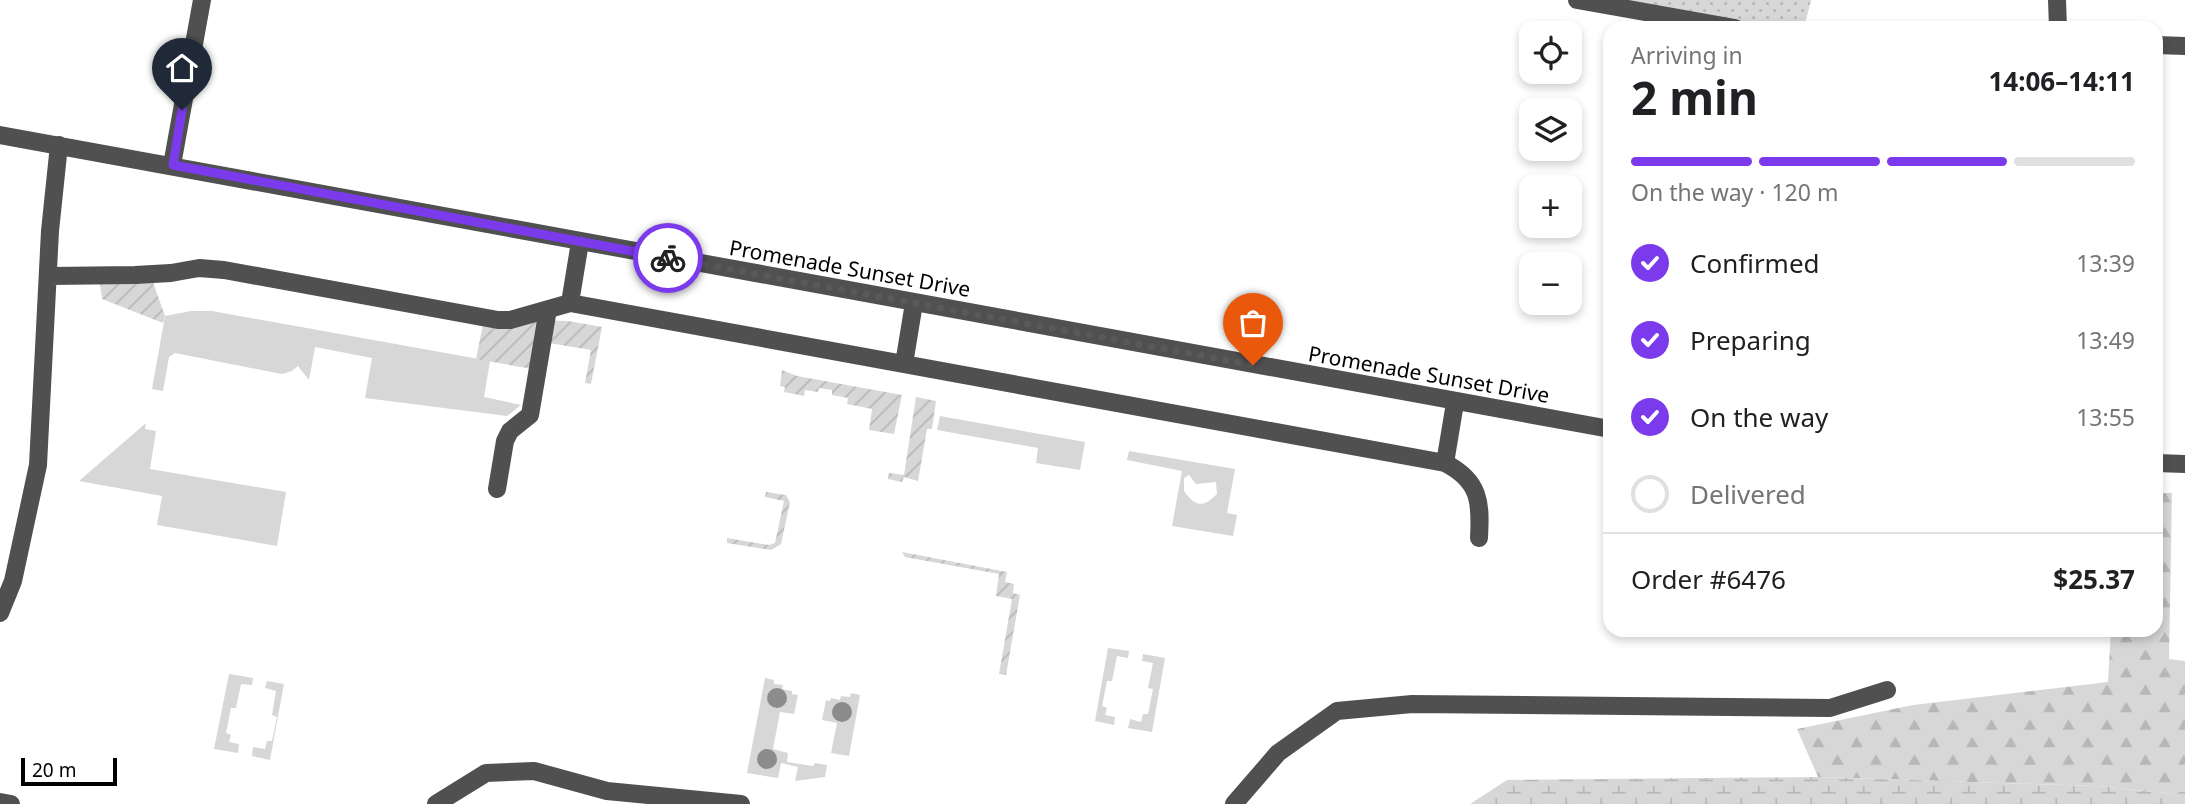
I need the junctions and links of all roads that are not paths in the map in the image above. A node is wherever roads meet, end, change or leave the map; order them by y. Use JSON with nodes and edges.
{"nodes":[{"id":1,"x":202,"y":0,"type":"edge"},
{"id":2,"x":1577,"y":0,"type":"edge"},
{"id":3,"x":2057,"y":0,"type":"edge"},
{"id":4,"x":1696,"y":21,"type":"edge"},
{"id":5,"x":2058,"y":21,"type":"edge"},
{"id":6,"x":2163,"y":45,"type":"edge"},
{"id":7,"x":2185,"y":46,"type":"edge"},
{"id":8,"x":0,"y":135,"type":"edge"},
{"id":9,"x":58,"y":145,"type":"junction"},
{"id":10,"x":173,"y":165,"type":"junction"},
{"id":11,"x":580,"y":242,"type":"junction"},
{"id":12,"x":48,"y":276,"type":"junction"},
{"id":13,"x":570,"y":303,"type":"junction"},
{"id":14,"x":914,"y":303,"type":"junction"},
{"id":15,"x":548,"y":309,"type":"junction"},
{"id":16,"x":904,"y":364,"type":"junction"},
{"id":17,"x":1455,"y":402,"type":"junction"},
{"id":18,"x":1603,"y":428,"type":"edge"},
{"id":19,"x":1445,"y":463,"type":"junction"},
{"id":20,"x":2163,"y":463,"type":"edge"},
{"id":21,"x":2185,"y":464,"type":"edge"},
{"id":22,"x":496,"y":489,"type":"dead end"},
{"id":23,"x":1479,"y":538,"type":"dead end"},
{"id":24,"x":0,"y":613,"type":"edge"},
{"id":25,"x":1888,"y":690,"type":"dead end"},
{"id":26,"x":0,"y":802,"type":"edge"},
{"id":27,"x":12,"y":804,"type":"edge"},
{"id":28,"x":436,"y":804,"type":"edge"},
{"id":29,"x":741,"y":804,"type":"edge"},
{"id":30,"x":1234,"y":804,"type":"edge"}],
"edges":[{"from":1,"to":10,"type":"street"},
{"from":2,"to":4,"type":"street"},
{"from":3,"to":5,"type":"street"},
{"from":6,"to":7,"type":"street"},
{"from":8,"to":9,"type":"street","name":"Promenade Sunset Drive"},
{"from":9,"to":10,"type":"street","name":"Promenade Sunset Drive"},
{"from":9,"to":12,"type":"street"},
{"from":10,"to":11,"type":"street","name":"Promenade Sunset Drive"},
{"from":11,"to":13,"type":"street"},
{"from":11,"to":14,"type":"street","name":"Promenade Sunset Drive"},
{"from":12,"to":15,"type":"street"},
{"from":12,"to":24,"type":"street"},
{"from":13,"to":15,"type":"street"},
{"from":13,"to":16,"type":"street"},
{"from":14,"to":16,"type":"street"},
{"from":14,"to":17,"type":"street","name":"Promenade Sunset Drive"},
{"from":15,"to":22,"type":"street"},
{"from":16,"to":19,"type":"street"},
{"from":17,"to":18,"type":"street","name":"Promenade Sunset Drive"},
{"from":17,"to":19,"type":"street"},
{"from":19,"to":23,"type":"street"},
{"from":20,"to":21,"type":"street"},
{"from":25,"to":30,"type":"street"},
{"from":26,"to":27,"type":"street"},
{"from":28,"to":29,"type":"street"}]}
